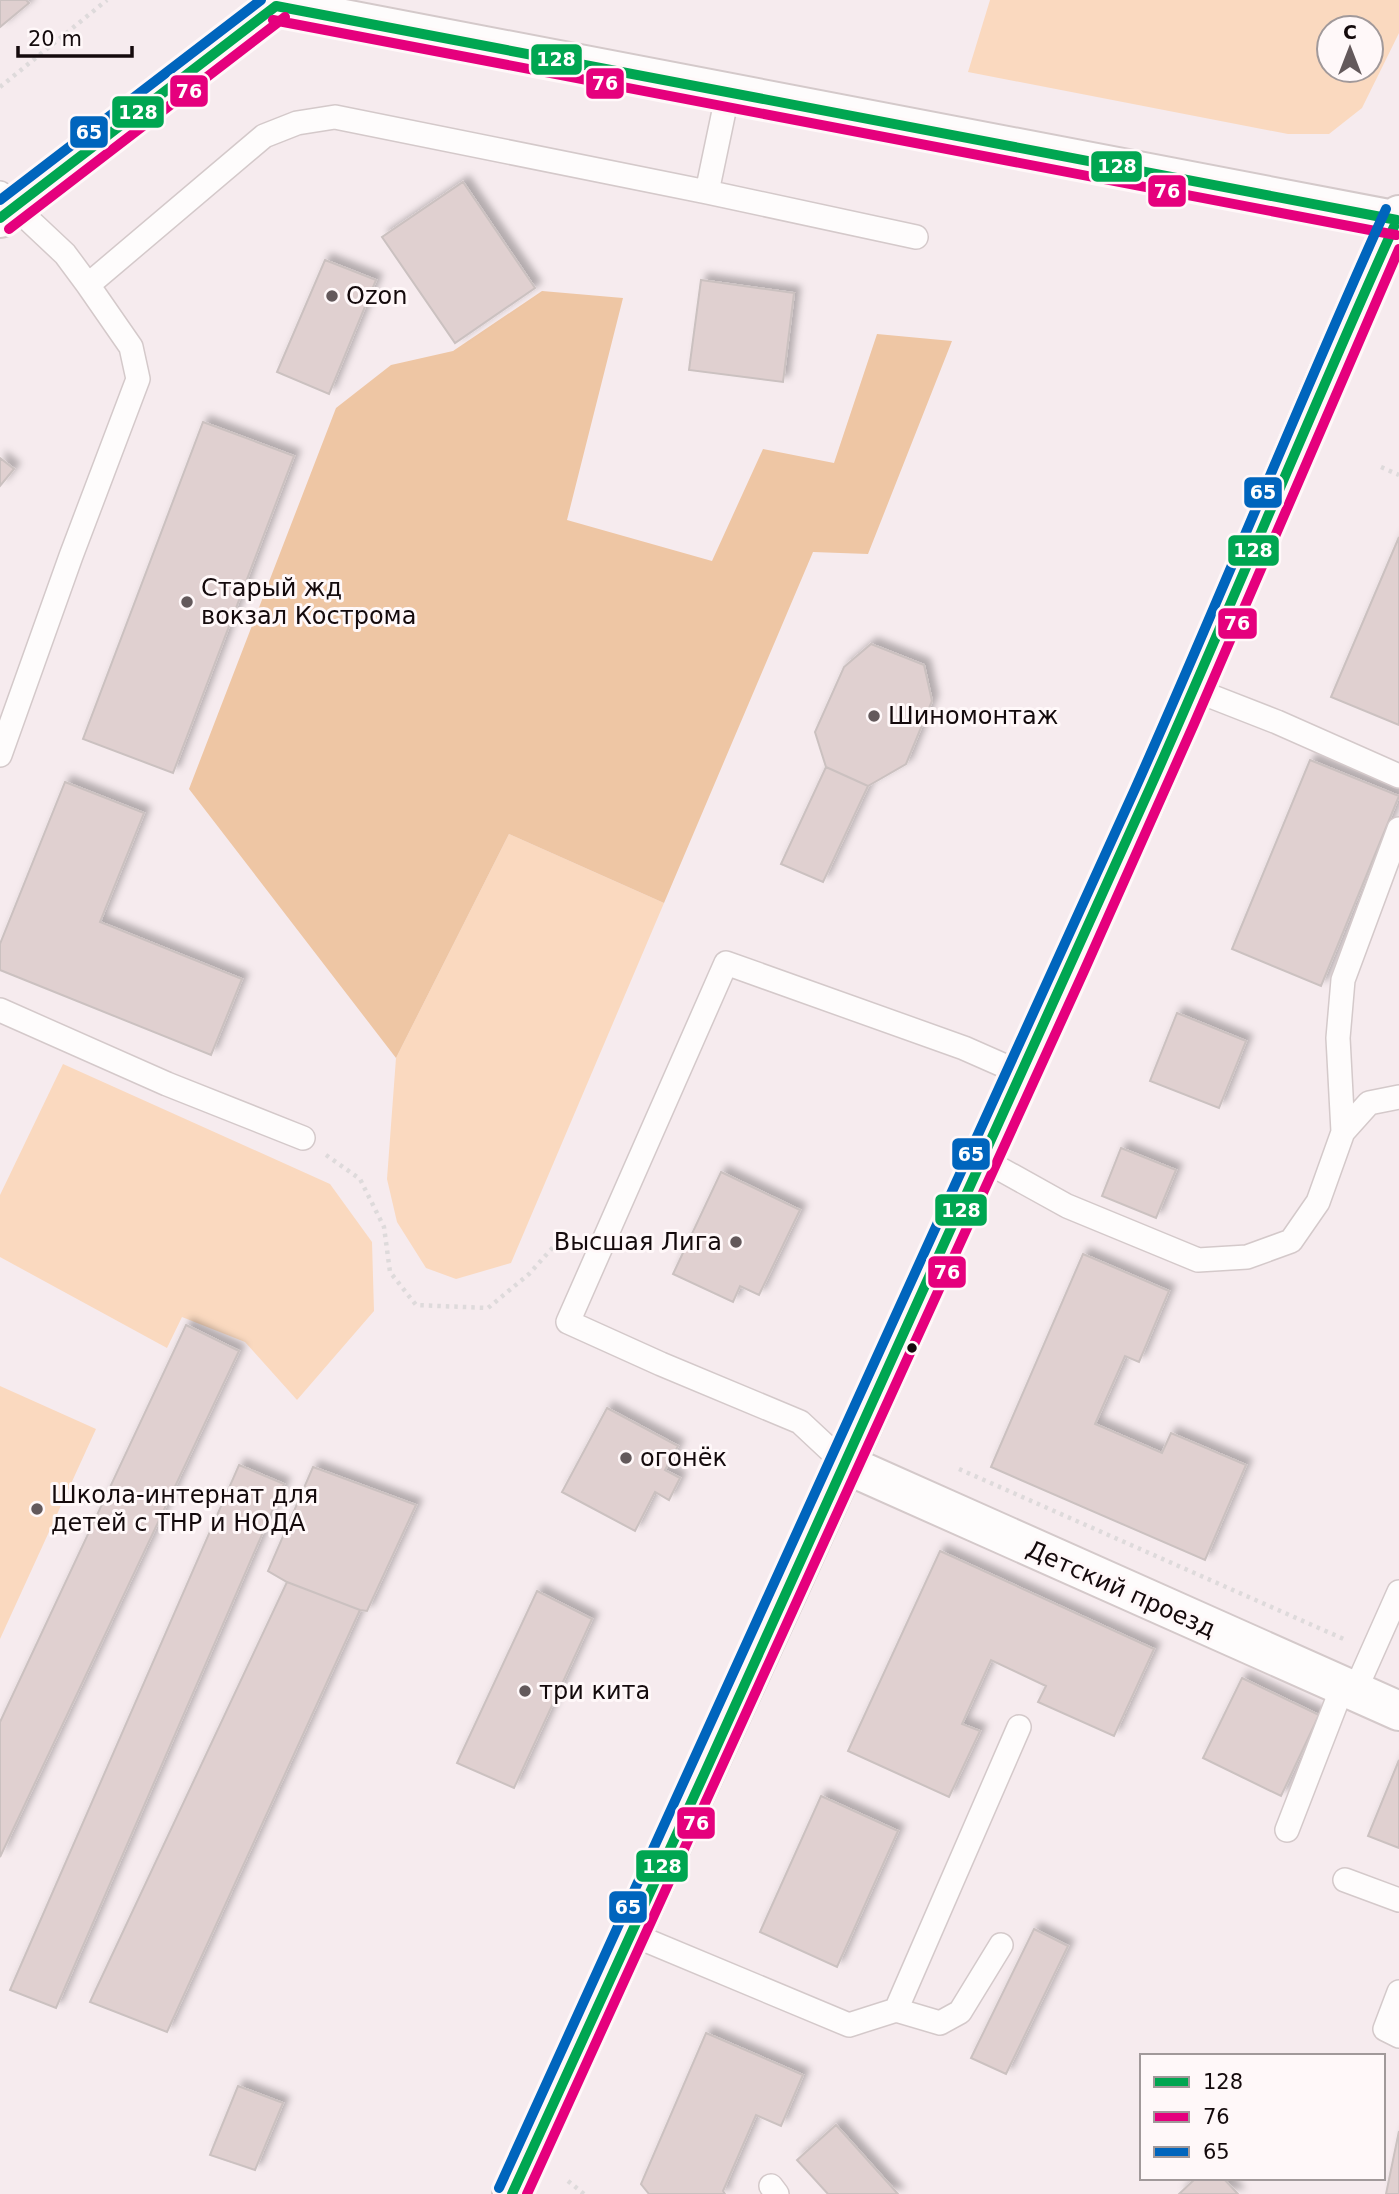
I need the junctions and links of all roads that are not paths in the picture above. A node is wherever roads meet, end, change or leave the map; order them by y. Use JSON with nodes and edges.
{"nodes":[{"id":1,"x":280,"y":3,"type":"edge"},
{"id":2,"x":728,"y":92,"type":"junction"},
{"id":3,"x":707,"y":192,"type":"junction"},
{"id":4,"x":5,"y":206,"type":"edge"},
{"id":5,"x":1398,"y":219,"type":"edge"},
{"id":6,"x":916,"y":237,"type":"dead end"},
{"id":7,"x":88,"y":285,"type":"junction"},
{"id":8,"x":1195,"y":690,"type":"junction"},
{"id":9,"x":0,"y":755,"type":"edge"},
{"id":10,"x":1399,"y":776,"type":"edge"},
{"id":11,"x":1399,"y":829,"type":"edge"},
{"id":12,"x":0,"y":1010,"type":"edge"},
{"id":13,"x":1023,"y":1073,"type":"junction"},
{"id":14,"x":1399,"y":1097,"type":"edge"},
{"id":15,"x":1343,"y":1132,"type":"junction"},
{"id":16,"x":303,"y":1138,"type":"road end"},
{"id":17,"x":984,"y":1160,"type":"junction"},
{"id":18,"x":845,"y":1464,"type":"junction"},
{"id":19,"x":1399,"y":1592,"type":"edge"},
{"id":20,"x":1348,"y":1690,"type":"junction"},
{"id":21,"x":1399,"y":1711,"type":"edge"},
{"id":22,"x":1019,"y":1727,"type":"dead end"},
{"id":23,"x":1287,"y":1830,"type":"dead end"},
{"id":24,"x":1345,"y":1880,"type":"dead end"},
{"id":25,"x":1399,"y":1900,"type":"edge"},
{"id":26,"x":631,"y":1934,"type":"junction"},
{"id":27,"x":1001,"y":1945,"type":"dead end"},
{"id":28,"x":1399,"y":1992,"type":"edge"},
{"id":29,"x":896,"y":2010,"type":"junction"},
{"id":30,"x":1399,"y":2036,"type":"edge"},
{"id":31,"x":512,"y":2194,"type":"edge"}],
"edges":[{"from":1,"to":2,"type":"main road"},
{"from":1,"to":4,"type":"main road"},
{"from":2,"to":3,"type":"lane"},
{"from":2,"to":5,"type":"main road"},
{"from":3,"to":6,"type":"lane"},
{"from":3,"to":7,"type":"lane"},
{"from":4,"to":7,"type":"lane"},
{"from":5,"to":8,"type":"main road"},
{"from":7,"to":9,"type":"lane"},
{"from":8,"to":10,"type":"lane"},
{"from":8,"to":13,"type":"main road"},
{"from":11,"to":15,"type":"lane"},
{"from":12,"to":16,"type":"lane"},
{"from":13,"to":17,"type":"main road"},
{"from":13,"to":18,"type":"lane"},
{"from":14,"to":15,"type":"lane"},
{"from":15,"to":17,"type":"lane"},
{"from":17,"to":18,"type":"main road"},
{"from":18,"to":20,"type":"main road","name":"Детский проезд"},
{"from":18,"to":26,"type":"main road"},
{"from":19,"to":20,"type":"lane"},
{"from":20,"to":21,"type":"main road","name":"Детский проезд"},
{"from":20,"to":23,"type":"lane"},
{"from":22,"to":29,"type":"lane"},
{"from":24,"to":25,"type":"lane"},
{"from":26,"to":29,"type":"lane"},
{"from":26,"to":31,"type":"main road"},
{"from":27,"to":29,"type":"lane"},
{"from":28,"to":30,"type":"lane"}]}
